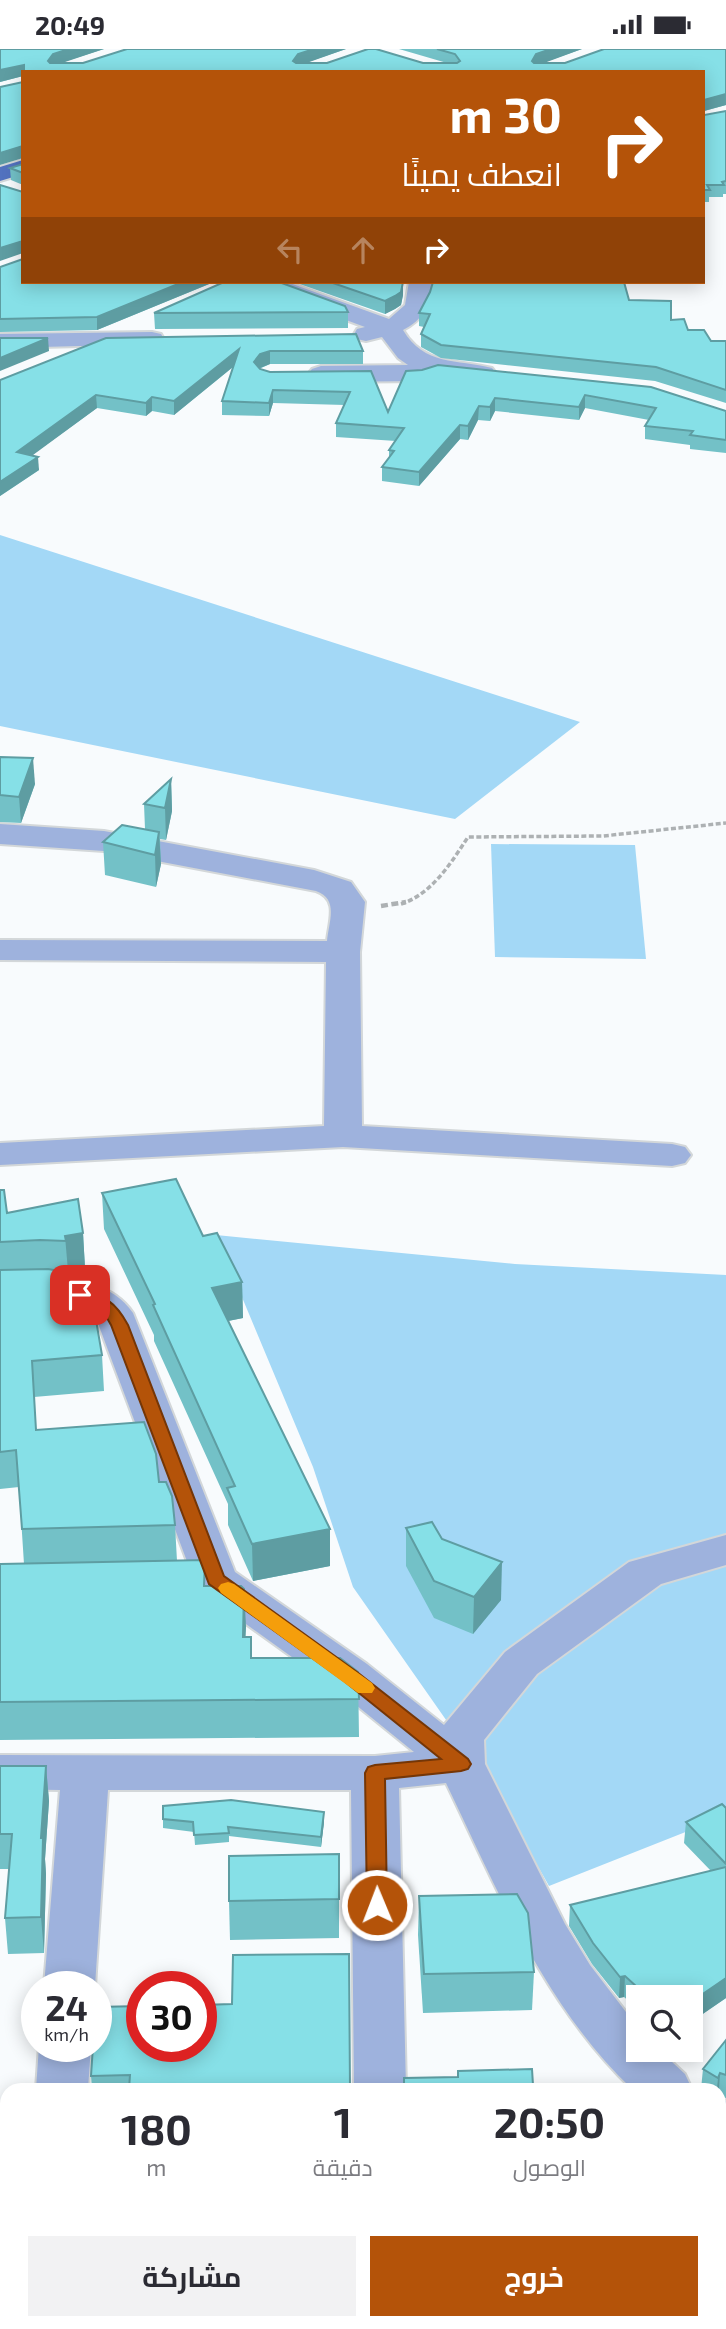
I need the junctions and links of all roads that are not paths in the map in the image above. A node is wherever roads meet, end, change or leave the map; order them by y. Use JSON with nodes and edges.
{"nodes":[{"id":1,"x":21,"y":169,"type":"edge"},
{"id":2,"x":4,"y":184,"type":"edge"},
{"id":3,"x":270,"y":284,"type":"edge"},
{"id":4,"x":421,"y":284,"type":"edge"},
{"id":5,"x":152,"y":318,"type":"dead end"},
{"id":6,"x":388,"y":327,"type":"junction"},
{"id":7,"x":344,"y":338,"type":"edge"},
{"id":8,"x":101,"y":339,"type":"junction"},
{"id":9,"x":170,"y":339,"type":"edge"},
{"id":10,"x":0,"y":341,"type":"edge"},
{"id":11,"x":50,"y":361,"type":"edge"},
{"id":12,"x":436,"y":368,"type":"junction"},
{"id":13,"x":295,"y":375,"type":"edge"},
{"id":14,"x":505,"y":376,"type":"edge"},
{"id":15,"x":0,"y":834,"type":"edge"},
{"id":16,"x":0,"y":950,"type":"edge"},
{"id":17,"x":343,"y":951,"type":"junction"},
{"id":18,"x":343,"y":1136,"type":"junction"},
{"id":19,"x":0,"y":1154,"type":"edge"},
{"id":20,"x":672,"y":1155,"type":"dead end"},
{"id":21,"x":0,"y":1292,"type":"edge"},
{"id":22,"x":726,"y":1550,"type":"edge"},
{"id":23,"x":461,"y":1764,"type":"junction"},
{"id":24,"x":0,"y":1772,"type":"edge"},
{"id":25,"x":85,"y":1773,"type":"junction"},
{"id":26,"x":375,"y":1773,"type":"junction"},
{"id":27,"x":70,"y":1971,"type":"edge"},
{"id":28,"x":64,"y":2062,"type":"edge"},
{"id":29,"x":62,"y":2083,"type":"edge"},
{"id":30,"x":380,"y":2083,"type":"edge"},
{"id":31,"x":659,"y":2083,"type":"edge"}],
"edges":[{"from":1,"to":2,"type":"main road"},
{"from":3,"to":6,"type":"street"},
{"from":4,"to":6,"type":"street"},
{"from":5,"to":8,"type":"street"},
{"from":6,"to":7,"type":"street"},
{"from":6,"to":12,"type":"street"},
{"from":8,"to":9,"type":"street"},
{"from":8,"to":10,"type":"street"},
{"from":8,"to":11,"type":"street"},
{"from":12,"to":13,"type":"street"},
{"from":12,"to":14,"type":"street"},
{"from":15,"to":17,"type":"street"},
{"from":16,"to":17,"type":"street"},
{"from":17,"to":18,"type":"street"},
{"from":18,"to":19,"type":"street"},
{"from":18,"to":20,"type":"street"},
{"from":21,"to":23,"type":"street"},
{"from":22,"to":23,"type":"street"},
{"from":23,"to":26,"type":"street"},
{"from":23,"to":31,"type":"street"},
{"from":24,"to":25,"type":"street"},
{"from":25,"to":26,"type":"street"},
{"from":25,"to":27,"type":"street"},
{"from":26,"to":30,"type":"street"},
{"from":28,"to":29,"type":"street"}]}
